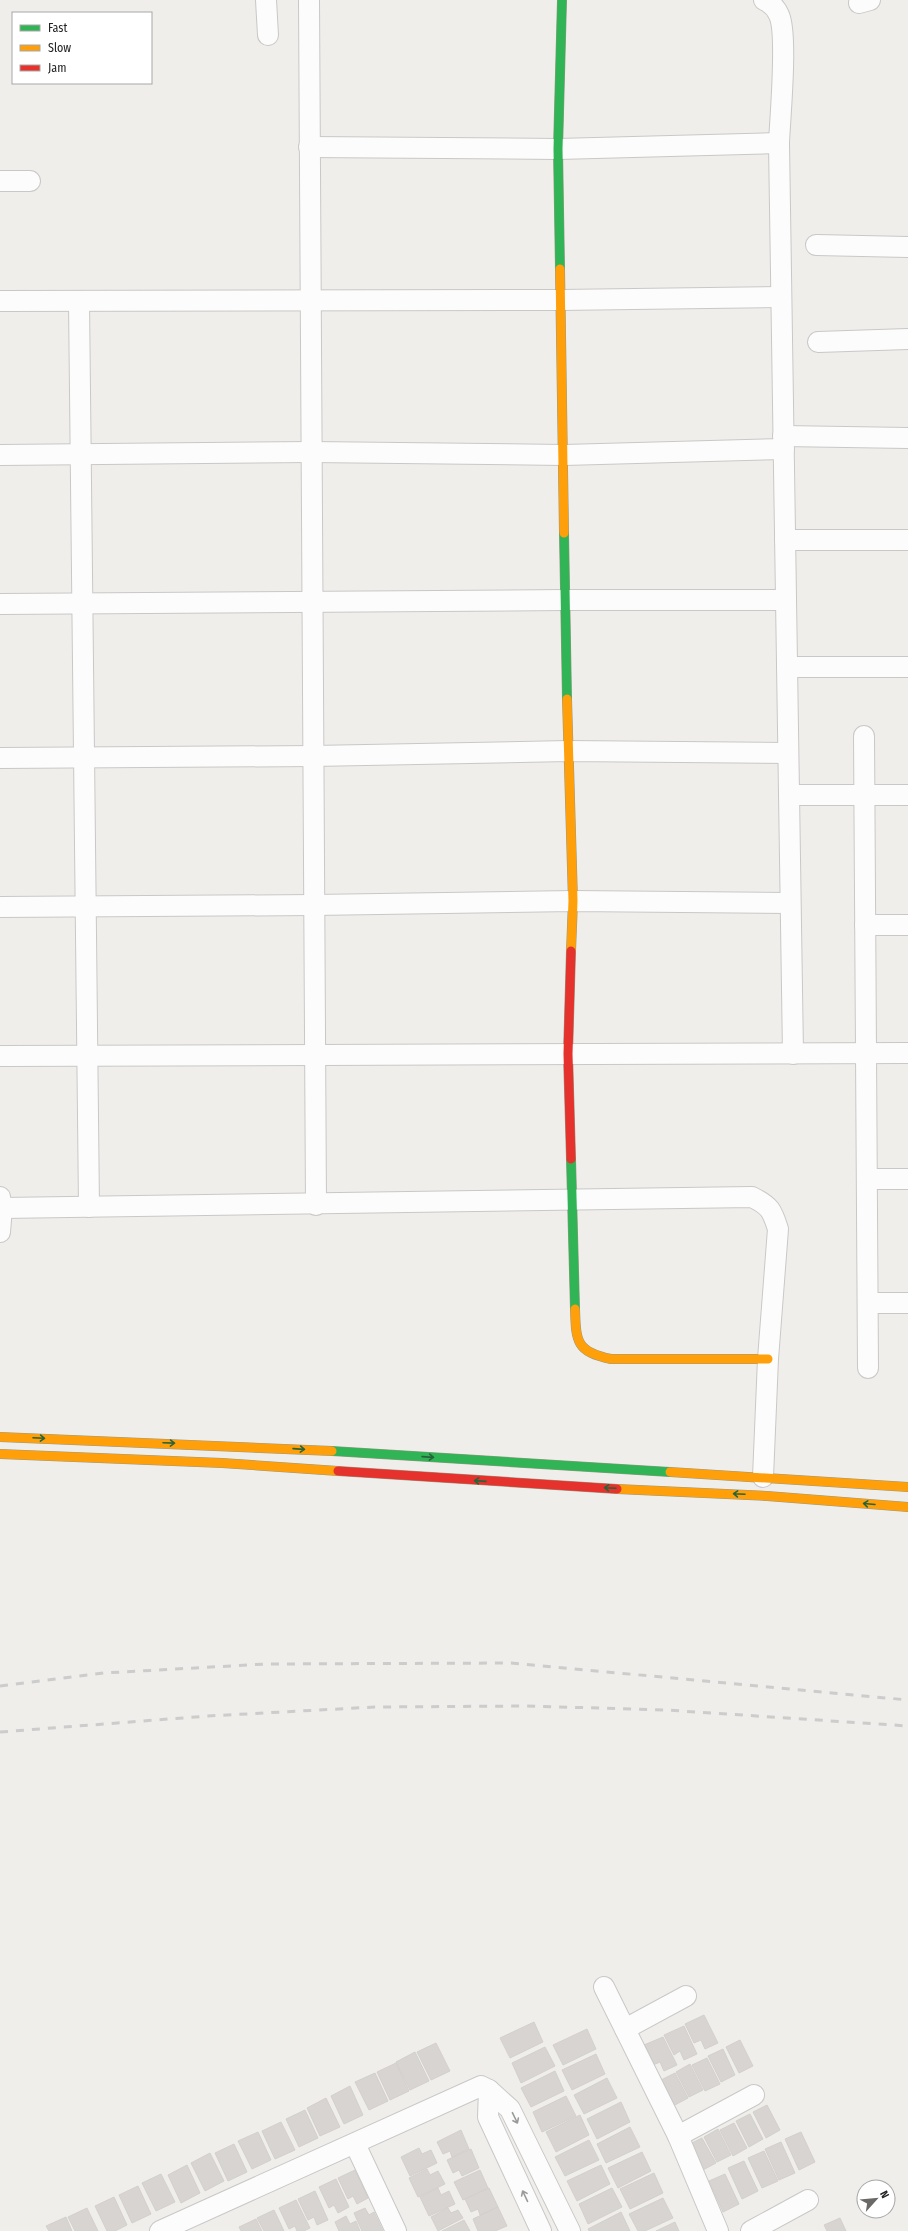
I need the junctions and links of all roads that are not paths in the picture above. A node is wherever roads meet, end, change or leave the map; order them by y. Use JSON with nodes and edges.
{"nodes":[{"id":1,"x":266,"y":0,"type":"edge"},
{"id":2,"x":308,"y":0,"type":"edge"},
{"id":3,"x":562,"y":0,"type":"edge"},
{"id":4,"x":764,"y":0,"type":"edge"},
{"id":5,"x":268,"y":35,"type":"dead end"},
{"id":6,"x":779,"y":143,"type":"junction"},
{"id":7,"x":309,"y":147,"type":"junction"},
{"id":8,"x":558,"y":149,"type":"junction"},
{"id":9,"x":0,"y":181,"type":"edge"},
{"id":10,"x":30,"y":181,"type":"dead end"},
{"id":11,"x":816,"y":245,"type":"dead end"},
{"id":12,"x":908,"y":247,"type":"edge"},
{"id":13,"x":781,"y":297,"type":"junction"},
{"id":14,"x":310,"y":300,"type":"junction"},
{"id":15,"x":560,"y":300,"type":"junction"},
{"id":16,"x":0,"y":301,"type":"edge"},
{"id":17,"x":79,"y":301,"type":"junction"},
{"id":18,"x":908,"y":340,"type":"edge"},
{"id":19,"x":818,"y":342,"type":"dead end"},
{"id":20,"x":908,"y":438,"type":"edge"},
{"id":21,"x":784,"y":442,"type":"junction"},
{"id":22,"x":311,"y":452,"type":"junction"},
{"id":23,"x":81,"y":454,"type":"junction"},
{"id":24,"x":0,"y":455,"type":"edge"},
{"id":25,"x":564,"y":455,"type":"junction"},
{"id":26,"x":785,"y":540,"type":"junction"},
{"id":27,"x":908,"y":540,"type":"edge"},
{"id":28,"x":565,"y":600,"type":"junction"},
{"id":29,"x":786,"y":600,"type":"junction"},
{"id":30,"x":312,"y":603,"type":"junction"},
{"id":31,"x":0,"y":604,"type":"edge"},
{"id":32,"x":83,"y":604,"type":"junction"},
{"id":33,"x":787,"y":667,"type":"junction"},
{"id":34,"x":908,"y":667,"type":"edge"},
{"id":35,"x":864,"y":736,"type":"dead end"},
{"id":36,"x":568,"y":751,"type":"junction"},
{"id":37,"x":788,"y":753,"type":"junction"},
{"id":38,"x":313,"y":756,"type":"junction"},
{"id":39,"x":84,"y":757,"type":"junction"},
{"id":40,"x":0,"y":758,"type":"edge"},
{"id":41,"x":789,"y":795,"type":"junction"},
{"id":42,"x":865,"y":795,"type":"junction"},
{"id":43,"x":908,"y":795,"type":"edge"},
{"id":44,"x":573,"y":901,"type":"junction"},
{"id":45,"x":790,"y":903,"type":"junction"},
{"id":46,"x":314,"y":905,"type":"junction"},
{"id":47,"x":86,"y":906,"type":"junction"},
{"id":48,"x":0,"y":907,"type":"edge"},
{"id":49,"x":908,"y":924,"type":"edge"},
{"id":50,"x":865,"y":925,"type":"junction"},
{"id":51,"x":908,"y":1053,"type":"edge"},
{"id":52,"x":568,"y":1054,"type":"junction"},
{"id":53,"x":793,"y":1054,"type":"junction"},
{"id":54,"x":866,"y":1054,"type":"junction"},
{"id":55,"x":315,"y":1055,"type":"junction"},
{"id":56,"x":0,"y":1056,"type":"edge"},
{"id":57,"x":87,"y":1057,"type":"junction"},
{"id":58,"x":867,"y":1179,"type":"junction"},
{"id":59,"x":908,"y":1179,"type":"edge"},
{"id":60,"x":572,"y":1199,"type":"junction"},
{"id":61,"x":1,"y":1203,"type":"edge"},
{"id":62,"x":316,"y":1205,"type":"junction"},
{"id":63,"x":89,"y":1207,"type":"junction"},
{"id":64,"x":0,"y":1232,"type":"edge"},
{"id":65,"x":908,"y":1303,"type":"edge"},
{"id":66,"x":868,"y":1304,"type":"junction"},
{"id":67,"x":768,"y":1359,"type":"junction"},
{"id":68,"x":868,"y":1368,"type":"dead end"},
{"id":69,"x":0,"y":1437,"type":"edge"},
{"id":70,"x":0,"y":1454,"type":"edge"},
{"id":71,"x":763,"y":1477,"type":"junction"},
{"id":72,"x":908,"y":1487,"type":"edge"},
{"id":73,"x":908,"y":1507,"type":"edge"},
{"id":74,"x":604,"y":1987,"type":"dead end"},
{"id":75,"x":686,"y":1996,"type":"dead end"},
{"id":76,"x":625,"y":2029,"type":"junction"},
{"id":77,"x":489,"y":2090,"type":"junction"},
{"id":78,"x":754,"y":2095,"type":"dead end"},
{"id":79,"x":678,"y":2136,"type":"junction"},
{"id":80,"x":355,"y":2144,"type":"junction"},
{"id":81,"x":808,"y":2200,"type":"dead end"},
{"id":82,"x":160,"y":2231,"type":"edge"},
{"id":83,"x":396,"y":2231,"type":"edge"},
{"id":84,"x":541,"y":2231,"type":"edge"},
{"id":85,"x":570,"y":2231,"type":"edge"},
{"id":86,"x":718,"y":2231,"type":"edge"},
{"id":87,"x":751,"y":2231,"type":"edge"}],
"edges":[{"from":1,"to":5,"type":"street"},
{"from":2,"to":7,"type":"street"},
{"from":3,"to":8,"type":"street"},
{"from":4,"to":6,"type":"street"},
{"from":6,"to":8,"type":"street"},
{"from":6,"to":13,"type":"street"},
{"from":7,"to":8,"type":"street"},
{"from":7,"to":14,"type":"street"},
{"from":8,"to":15,"type":"street"},
{"from":9,"to":10,"type":"street"},
{"from":11,"to":12,"type":"street"},
{"from":13,"to":15,"type":"street"},
{"from":13,"to":21,"type":"street"},
{"from":14,"to":15,"type":"street"},
{"from":14,"to":17,"type":"street"},
{"from":14,"to":22,"type":"street"},
{"from":15,"to":25,"type":"street"},
{"from":16,"to":17,"type":"street"},
{"from":17,"to":23,"type":"street"},
{"from":18,"to":19,"type":"street"},
{"from":20,"to":21,"type":"street"},
{"from":21,"to":25,"type":"street"},
{"from":21,"to":26,"type":"street"},
{"from":22,"to":23,"type":"street"},
{"from":22,"to":25,"type":"street"},
{"from":22,"to":30,"type":"street"},
{"from":23,"to":24,"type":"street"},
{"from":23,"to":32,"type":"street"},
{"from":25,"to":28,"type":"street"},
{"from":26,"to":27,"type":"street"},
{"from":26,"to":29,"type":"street"},
{"from":28,"to":29,"type":"street"},
{"from":28,"to":30,"type":"street"},
{"from":28,"to":36,"type":"street"},
{"from":29,"to":33,"type":"street"},
{"from":30,"to":32,"type":"street"},
{"from":30,"to":38,"type":"street"},
{"from":31,"to":32,"type":"street"},
{"from":32,"to":39,"type":"street"},
{"from":33,"to":34,"type":"street"},
{"from":33,"to":37,"type":"street"},
{"from":35,"to":42,"type":"street"},
{"from":36,"to":37,"type":"street"},
{"from":36,"to":38,"type":"street"},
{"from":36,"to":44,"type":"street"},
{"from":37,"to":41,"type":"street"},
{"from":38,"to":39,"type":"street"},
{"from":38,"to":46,"type":"street"},
{"from":39,"to":40,"type":"street"},
{"from":39,"to":47,"type":"street"},
{"from":41,"to":42,"type":"street"},
{"from":41,"to":45,"type":"street"},
{"from":42,"to":43,"type":"street"},
{"from":42,"to":50,"type":"street"},
{"from":44,"to":45,"type":"street"},
{"from":44,"to":46,"type":"street"},
{"from":44,"to":52,"type":"street"},
{"from":45,"to":53,"type":"street"},
{"from":46,"to":47,"type":"street"},
{"from":46,"to":55,"type":"street"},
{"from":47,"to":48,"type":"street"},
{"from":47,"to":57,"type":"street"},
{"from":49,"to":50,"type":"street"},
{"from":50,"to":54,"type":"street"},
{"from":51,"to":54,"type":"street"},
{"from":52,"to":53,"type":"street"},
{"from":52,"to":55,"type":"street"},
{"from":52,"to":60,"type":"street"},
{"from":53,"to":54,"type":"street"},
{"from":54,"to":58,"type":"street"},
{"from":55,"to":57,"type":"street"},
{"from":55,"to":62,"type":"street"},
{"from":56,"to":57,"type":"street"},
{"from":57,"to":63,"type":"street"},
{"from":58,"to":59,"type":"street"},
{"from":58,"to":66,"type":"street"},
{"from":60,"to":62,"type":"street"},
{"from":60,"to":67,"type":"street"},
{"from":60,"to":67,"type":"street"},
{"from":61,"to":63,"type":"street"},
{"from":61,"to":64,"type":"street"},
{"from":62,"to":63,"type":"street"},
{"from":65,"to":66,"type":"street"},
{"from":66,"to":68,"type":"street"},
{"from":67,"to":71,"type":"street"},
{"from":69,"to":71,"type":"street","one_way":true},
{"from":73,"to":70,"type":"street","one_way":true},
{"from":71,"to":72,"type":"street"},
{"from":74,"to":76,"type":"street"},
{"from":75,"to":76,"type":"street"},
{"from":76,"to":79,"type":"street"},
{"from":77,"to":80,"type":"street"},
{"from":84,"to":77,"type":"street","one_way":true},
{"from":77,"to":85,"type":"street","one_way":true},
{"from":78,"to":79,"type":"street"},
{"from":79,"to":86,"type":"street"},
{"from":80,"to":82,"type":"street"},
{"from":80,"to":83,"type":"street"},
{"from":81,"to":87,"type":"street"}]}
